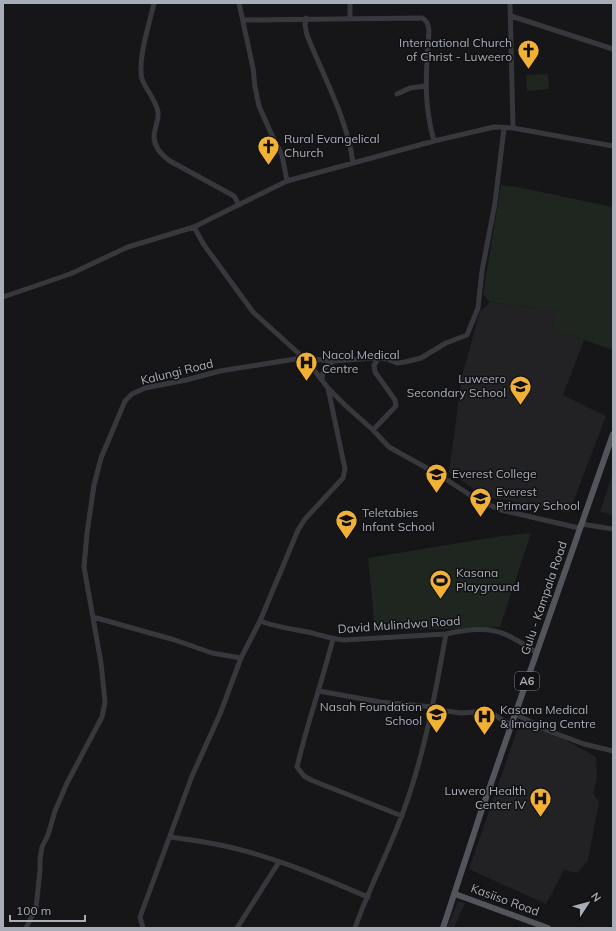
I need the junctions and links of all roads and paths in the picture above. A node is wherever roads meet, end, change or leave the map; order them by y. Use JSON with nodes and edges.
{"nodes":[{"id":1,"x":154,"y":3,"type":"edge"},
{"id":2,"x":239,"y":3,"type":"edge"},
{"id":3,"x":350,"y":3,"type":"edge"},
{"id":4,"x":510,"y":3,"type":"edge"},
{"id":5,"x":511,"y":16,"type":"junction"},
{"id":6,"x":306,"y":18,"type":"junction"},
{"id":7,"x":350,"y":18,"type":"junction"},
{"id":8,"x":243,"y":20,"type":"junction"},
{"id":9,"x":613,"y":49,"type":"edge"},
{"id":10,"x":426,"y":86,"type":"junction"},
{"id":11,"x":397,"y":94,"type":"dead end"},
{"id":12,"x":504,"y":128,"type":"junction"},
{"id":13,"x":513,"y":128,"type":"junction"},
{"id":14,"x":434,"y":141,"type":"junction"},
{"id":15,"x":613,"y":146,"type":"edge"},
{"id":16,"x":354,"y":163,"type":"junction"},
{"id":17,"x":287,"y":181,"type":"junction"},
{"id":18,"x":240,"y":205,"type":"junction"},
{"id":19,"x":194,"y":227,"type":"junction"},
{"id":20,"x":3,"y":297,"type":"edge"},
{"id":21,"x":302,"y":358,"type":"junction"},
{"id":22,"x":378,"y":358,"type":"junction"},
{"id":23,"x":334,"y":361,"type":"junction"},
{"id":24,"x":322,"y":379,"type":"junction"},
{"id":25,"x":328,"y":388,"type":"junction"},
{"id":26,"x":373,"y":430,"type":"junction"},
{"id":27,"x":613,"y":434,"type":"edge"},
{"id":28,"x":580,"y":526,"type":"junction"},
{"id":29,"x":613,"y":529,"type":"edge"},
{"id":30,"x":93,"y":617,"type":"junction"},
{"id":31,"x":260,"y":621,"type":"junction"},
{"id":32,"x":446,"y":634,"type":"junction"},
{"id":33,"x":333,"y":639,"type":"junction"},
{"id":34,"x":537,"y":653,"type":"junction"},
{"id":35,"x":241,"y":658,"type":"junction"},
{"id":36,"x":319,"y":691,"type":"junction"},
{"id":37,"x":432,"y":707,"type":"junction"},
{"id":38,"x":515,"y":714,"type":"junction"},
{"id":39,"x":511,"y":725,"type":"junction"},
{"id":40,"x":613,"y":751,"type":"edge"},
{"id":41,"x":402,"y":816,"type":"junction"},
{"id":42,"x":170,"y":837,"type":"junction"},
{"id":43,"x":279,"y":862,"type":"junction"},
{"id":44,"x":455,"y":894,"type":"junction"},
{"id":45,"x":368,"y":897,"type":"junction"},
{"id":46,"x":26,"y":928,"type":"edge"},
{"id":47,"x":143,"y":928,"type":"edge"},
{"id":48,"x":237,"y":928,"type":"edge"},
{"id":49,"x":355,"y":928,"type":"edge"},
{"id":50,"x":443,"y":928,"type":"edge"},
{"id":51,"x":548,"y":928,"type":"edge"}],
"edges":[{"from":1,"to":18,"type":"street"},
{"from":2,"to":8,"type":"street"},
{"from":3,"to":7,"type":"street"},
{"from":4,"to":5,"type":"street"},
{"from":5,"to":9,"type":"street"},
{"from":5,"to":13,"type":"street"},
{"from":6,"to":7,"type":"street"},
{"from":6,"to":8,"type":"street"},
{"from":6,"to":16,"type":"street"},
{"from":7,"to":10,"type":"street"},
{"from":8,"to":17,"type":"street"},
{"from":10,"to":11,"type":"street"},
{"from":10,"to":14,"type":"street"},
{"from":12,"to":13,"type":"street"},
{"from":12,"to":14,"type":"street"},
{"from":12,"to":22,"type":"street","name":"Kalungi Road"},
{"from":13,"to":15,"type":"street"},
{"from":14,"to":16,"type":"street"},
{"from":16,"to":17,"type":"street"},
{"from":17,"to":18,"type":"street"},
{"from":18,"to":19,"type":"street"},
{"from":19,"to":20,"type":"street"},
{"from":19,"to":21,"type":"street"},
{"from":21,"to":23,"type":"street","name":"Kalungi Road"},
{"from":21,"to":24,"type":"street"},
{"from":21,"to":30,"type":"street","name":"Kalungi Road"},
{"from":22,"to":23,"type":"street","name":"Kalungi Road"},
{"from":22,"to":26,"type":"street"},
{"from":23,"to":24,"type":"street"},
{"from":24,"to":25,"type":"street"},
{"from":25,"to":26,"type":"street"},
{"from":25,"to":31,"type":"street"},
{"from":26,"to":28,"type":"street"},
{"from":27,"to":28,"type":"main road","name":"Gulu - Kampala Road","number":"A6"},
{"from":28,"to":29,"type":"street"},
{"from":28,"to":34,"type":"main road","name":"Gulu - Kampala Road","number":"A6"},
{"from":30,"to":35,"type":"street"},
{"from":30,"to":46,"type":"street","name":"Kalungi Road"},
{"from":31,"to":33,"type":"street","name":"David Mulindwa Road"},
{"from":31,"to":35,"type":"street"},
{"from":32,"to":33,"type":"street","name":"David Mulindwa Road"},
{"from":32,"to":34,"type":"street","name":"David Mulindwa Road"},
{"from":32,"to":37,"type":"street"},
{"from":33,"to":36,"type":"street"},
{"from":34,"to":38,"type":"main road","name":"Gulu - Kampala Road","number":"A6"},
{"from":35,"to":42,"type":"street"},
{"from":36,"to":37,"type":"street"},
{"from":36,"to":41,"type":"street"},
{"from":37,"to":39,"type":"street"},
{"from":37,"to":41,"type":"street"},
{"from":38,"to":39,"type":"main road","name":"Gulu - Kampala Road","number":"A6"},
{"from":38,"to":40,"type":"street"},
{"from":39,"to":44,"type":"main road","name":"Gulu - Kampala Road","number":"A6"},
{"from":41,"to":45,"type":"street"},
{"from":42,"to":43,"type":"street"},
{"from":42,"to":47,"type":"street"},
{"from":43,"to":45,"type":"street"},
{"from":43,"to":48,"type":"street"},
{"from":44,"to":50,"type":"main road","name":"Gulu - Kampala Road","number":"A6"},
{"from":44,"to":51,"type":"main road","name":"Kasiiso Road"},
{"from":45,"to":49,"type":"street"}]}
